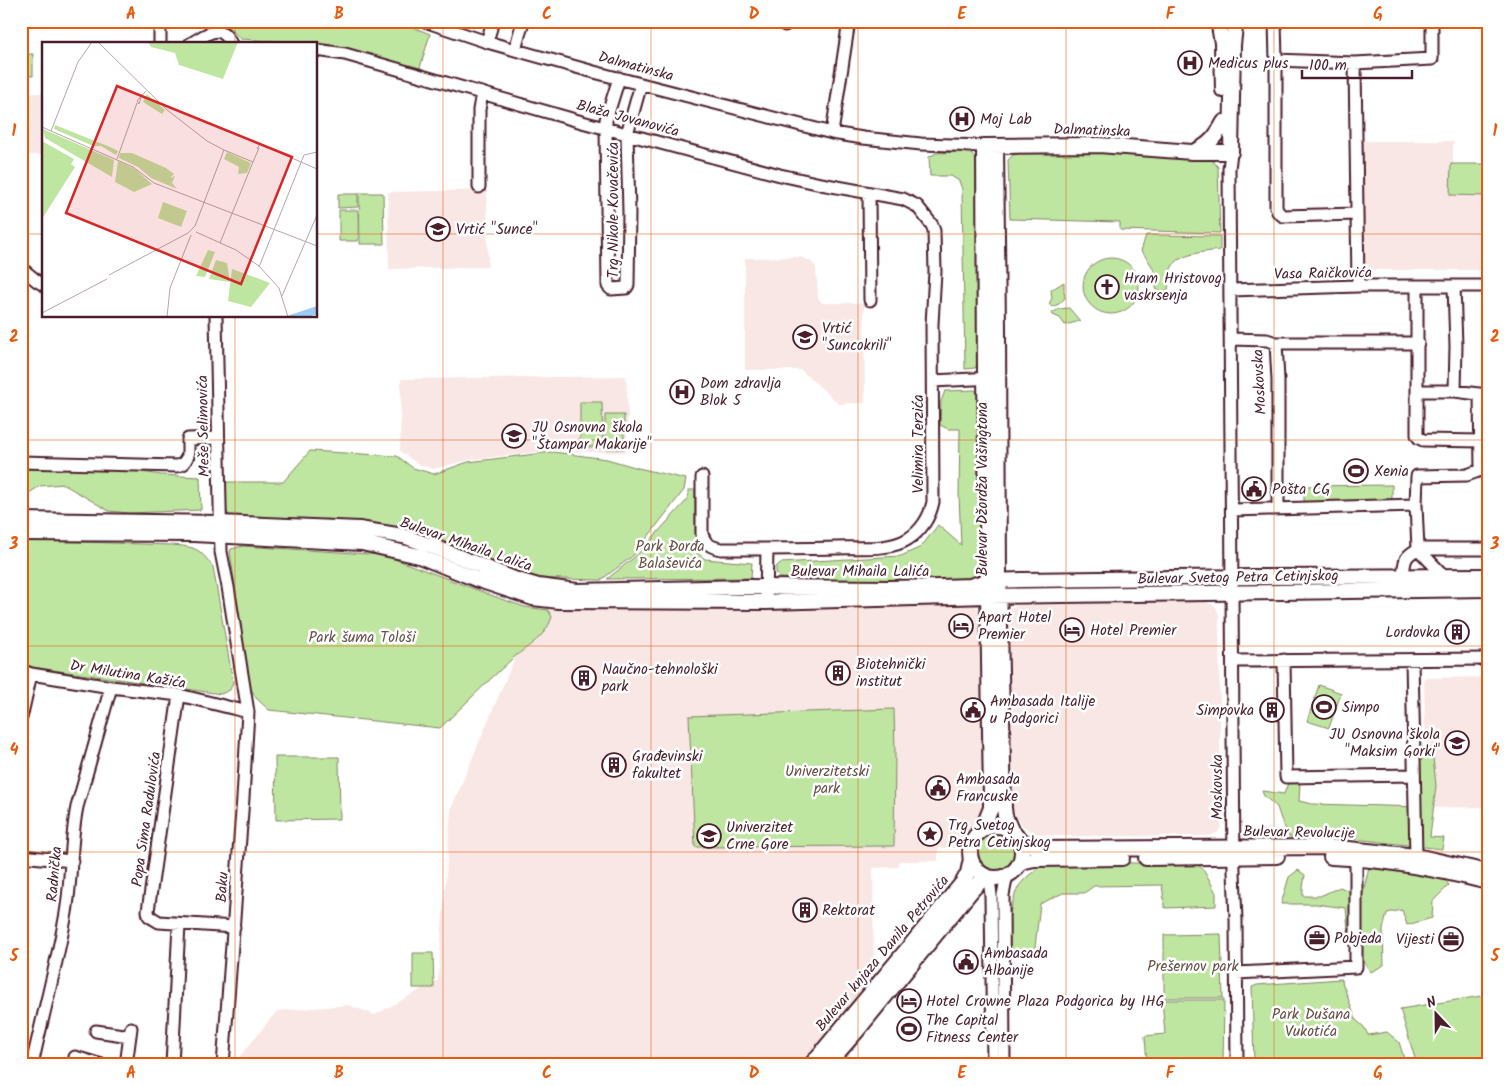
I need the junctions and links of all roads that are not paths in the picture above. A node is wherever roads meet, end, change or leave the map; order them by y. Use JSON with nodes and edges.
{"nodes":[{"id":1,"x":158,"y":21,"type":"edge"},
{"id":2,"x":492,"y":21,"type":"edge"},
{"id":3,"x":523,"y":21,"type":"edge"},
{"id":4,"x":849,"y":21,"type":"edge"},
{"id":5,"x":1275,"y":21,"type":"edge"},
{"id":6,"x":1432,"y":21,"type":"edge"},
{"id":7,"x":431,"y":22,"type":"edge"},
{"id":8,"x":1240,"y":23,"type":"edge"},
{"id":9,"x":1217,"y":24,"type":"edge"},
{"id":10,"x":200,"y":36,"type":"edge"},
{"id":11,"x":227,"y":36,"type":"edge"},
{"id":12,"x":160,"y":42,"type":"edge"},
{"id":13,"x":487,"y":42,"type":"junction"},
{"id":14,"x":318,"y":50,"type":"edge"},
{"id":15,"x":515,"y":50,"type":"junction"},
{"id":16,"x":1276,"y":60,"type":"junction"},
{"id":17,"x":1355,"y":62,"type":"junction"},
{"id":18,"x":619,"y":78,"type":"junction"},
{"id":19,"x":641,"y":84,"type":"junction"},
{"id":20,"x":482,"y":93,"type":"junction"},
{"id":21,"x":1224,"y":122,"type":"junction"},
{"id":22,"x":606,"y":128,"type":"junction"},
{"id":23,"x":832,"y":133,"type":"junction"},
{"id":24,"x":628,"y":134,"type":"junction"},
{"id":25,"x":990,"y":146,"type":"junction"},
{"id":26,"x":1192,"y":152,"type":"junction"},
{"id":27,"x":1229,"y":156,"type":"junction"},
{"id":28,"x":479,"y":187,"type":"dead end"},
{"id":29,"x":869,"y":193,"type":"junction"},
{"id":30,"x":1357,"y":214,"type":"junction"},
{"id":31,"x":928,"y":220,"type":"joint"},
{"id":32,"x":21,"y":268,"type":"edge"},
{"id":33,"x":42,"y":284,"type":"edge"},
{"id":34,"x":1358,"y":286,"type":"junction"},
{"id":35,"x":1454,"y":286,"type":"junction"},
{"id":36,"x":1488,"y":286,"type":"edge"},
{"id":37,"x":1417,"y":287,"type":"junction"},
{"id":38,"x":1230,"y":290,"type":"junction"},
{"id":39,"x":870,"y":300,"type":"dead end"},
{"id":40,"x":216,"y":318,"type":"edge"},
{"id":41,"x":1231,"y":339,"type":"junction"},
{"id":42,"x":1276,"y":343,"type":"junction"},
{"id":43,"x":1418,"y":343,"type":"junction"},
{"id":44,"x":991,"y":378,"type":"junction"},
{"id":45,"x":933,"y":381,"type":"junction"},
{"id":46,"x":1418,"y":391,"type":"junction"},
{"id":47,"x":1455,"y":392,"type":"junction"},
{"id":48,"x":1484,"y":395,"type":"edge"},
{"id":49,"x":218,"y":438,"type":"junction"},
{"id":50,"x":1481,"y":441,"type":"junction"},
{"id":51,"x":21,"y":462,"type":"edge"},
{"id":52,"x":1484,"y":470,"type":"edge"},
{"id":53,"x":702,"y":477,"type":"dead end"},
{"id":54,"x":1416,"y":505,"type":"junction"},
{"id":55,"x":1278,"y":508,"type":"junction"},
{"id":56,"x":1232,"y":510,"type":"junction"},
{"id":57,"x":21,"y":520,"type":"edge"},
{"id":58,"x":219,"y":530,"type":"junction"},
{"id":59,"x":21,"y":533,"type":"edge"},
{"id":60,"x":767,"y":549,"type":"junction"},
{"id":61,"x":1418,"y":549,"type":"junction"},
{"id":62,"x":1488,"y":549,"type":"edge"},
{"id":63,"x":1403,"y":576,"type":"junction"},
{"id":64,"x":1444,"y":576,"type":"junction"},
{"id":65,"x":1488,"y":576,"type":"edge"},
{"id":66,"x":1233,"y":577,"type":"junction"},
{"id":67,"x":994,"y":581,"type":"junction"},
{"id":68,"x":766,"y":587,"type":"junction"},
{"id":69,"x":1488,"y":589,"type":"edge"},
{"id":70,"x":1233,"y":592,"type":"junction"},
{"id":71,"x":994,"y":596,"type":"junction"},
{"id":72,"x":766,"y":602,"type":"junction"},
{"id":73,"x":1488,"y":659,"type":"edge"},
{"id":74,"x":1284,"y":660,"type":"junction"},
{"id":75,"x":1412,"y":660,"type":"junction"},
{"id":76,"x":1233,"y":661,"type":"junction"},
{"id":77,"x":26,"y":672,"type":"edge"},
{"id":78,"x":111,"y":687,"type":"junction"},
{"id":79,"x":179,"y":695,"type":"junction"},
{"id":80,"x":248,"y":712,"type":"junction"},
{"id":81,"x":21,"y":718,"type":"edge"},
{"id":82,"x":1414,"y":775,"type":"junction"},
{"id":83,"x":982,"y":830,"type":"junction"},
{"id":84,"x":1015,"y":834,"type":"junction"},
{"id":85,"x":1234,"y":852,"type":"junction"},
{"id":86,"x":21,"y":856,"type":"edge"},
{"id":87,"x":1416,"y":856,"type":"junction"},
{"id":88,"x":971,"y":859,"type":"junction"},
{"id":89,"x":1356,"y":859,"type":"junction"},
{"id":90,"x":72,"y":860,"type":"junction"},
{"id":91,"x":1020,"y":862,"type":"junction"},
{"id":92,"x":1488,"y":872,"type":"edge"},
{"id":93,"x":1007,"y":875,"type":"junction"},
{"id":94,"x":988,"y":876,"type":"junction"},
{"id":95,"x":1488,"y":882,"type":"edge"},
{"id":96,"x":179,"y":924,"type":"junction"},
{"id":97,"x":234,"y":927,"type":"junction"},
{"id":98,"x":1236,"y":973,"type":"junction"},
{"id":99,"x":96,"y":1031,"type":"dead end"},
{"id":100,"x":75,"y":1057,"type":"dead end"},
{"id":101,"x":829,"y":1064,"type":"edge"},
{"id":102,"x":32,"y":1065,"type":"edge"},
{"id":103,"x":102,"y":1065,"type":"edge"},
{"id":104,"x":126,"y":1065,"type":"edge"},
{"id":105,"x":172,"y":1065,"type":"edge"},
{"id":106,"x":223,"y":1065,"type":"edge"},
{"id":107,"x":811,"y":1065,"type":"edge"},
{"id":108,"x":993,"y":1065,"type":"edge"},
{"id":109,"x":1004,"y":1065,"type":"edge"},
{"id":110,"x":1237,"y":1065,"type":"edge"}],
"edges":[{"from":1,"to":12,"type":"street"},
{"from":2,"to":13,"type":"street"},
{"from":3,"to":15,"type":"street"},
{"from":4,"to":23,"type":"street"},
{"from":5,"to":16,"type":"street"},
{"from":6,"to":17,"type":"street"},
{"from":7,"to":13,"type":"street","name":"Dalmatinska"},
{"from":8,"to":9,"type":"main road"},
{"from":8,"to":27,"type":"main road","name":"Moskovska"},
{"from":9,"to":21,"type":"main road","name":"Moskovska"},
{"from":10,"to":11,"type":"street"},
{"from":13,"to":15,"type":"street","name":"Dalmatinska"},
{"from":14,"to":20,"type":"street","name":"Blaža Jovanovića"},
{"from":15,"to":18,"type":"street","name":"Dalmatinska"},
{"from":16,"to":17,"type":"street"},
{"from":16,"to":30,"type":"street"},
{"from":17,"to":30,"type":"street"},
{"from":18,"to":19,"type":"street","name":"Dalmatinska"},
{"from":18,"to":22,"type":"street"},
{"from":19,"to":23,"type":"street","name":"Dalmatinska"},
{"from":19,"to":24,"type":"street"},
{"from":20,"to":22,"type":"street","name":"Blaža Jovanovića"},
{"from":20,"to":28,"type":"street"},
{"from":21,"to":26,"type":"main road"},
{"from":21,"to":27,"type":"main road","name":"Moskovska"},
{"from":22,"to":24,"type":"street","name":"Blaža Jovanovića"},
{"from":22,"to":24,"type":"street","name":"Trg Nikole Kovačevića"},
{"from":23,"to":25,"type":"street","name":"Dalmatinska"},
{"from":24,"to":29,"type":"street","name":"Blaža Jovanovića"},
{"from":25,"to":26,"type":"main road","name":"Dalmatinska"},
{"from":25,"to":44,"type":"main road","name":"Bulevar Džordža Vašingtona"},
{"from":26,"to":27,"type":"main road","name":"Dalmatinska"},
{"from":27,"to":38,"type":"street","name":"Moskovska"},
{"from":29,"to":31,"type":"street","name":"Blaža Jovanovića"},
{"from":29,"to":39,"type":"street"},
{"from":30,"to":34,"type":"street"},
{"from":31,"to":45,"type":"street","name":"Velimira Terzića"},
{"from":32,"to":33,"type":"street"},
{"from":34,"to":37,"type":"street","name":"Vasa Raičkovića"},
{"from":34,"to":38,"type":"street","name":"Vasa Raičkovića"},
{"from":35,"to":36,"type":"street","name":"Vasa Raičkovića"},
{"from":35,"to":37,"type":"street","name":"Vasa Raičkovića"},
{"from":35,"to":47,"type":"street"},
{"from":37,"to":43,"type":"street"},
{"from":38,"to":41,"type":"street","name":"Moskovska"},
{"from":40,"to":49,"type":"street","name":"Meše Selimovića"},
{"from":41,"to":42,"type":"street","name":"Moskovska"},
{"from":41,"to":56,"type":"street","name":"Moskovska"},
{"from":42,"to":43,"type":"street"},
{"from":42,"to":55,"type":"street","name":"Moskovska"},
{"from":43,"to":46,"type":"street"},
{"from":44,"to":45,"type":"street"},
{"from":44,"to":67,"type":"main road","name":"Bulevar Džordža Vašingtona"},
{"from":45,"to":60,"type":"street","name":"Velimira Terzića"},
{"from":46,"to":47,"type":"street"},
{"from":46,"to":50,"type":"street"},
{"from":47,"to":48,"type":"street"},
{"from":48,"to":50,"type":"street"},
{"from":49,"to":51,"type":"street"},
{"from":49,"to":58,"type":"street","name":"Meše Selimovića"},
{"from":50,"to":52,"type":"street"},
{"from":52,"to":54,"type":"street"},
{"from":53,"to":60,"type":"street","name":"Velimira Terzića"},
{"from":54,"to":55,"type":"street"},
{"from":54,"to":61,"type":"street"},
{"from":55,"to":56,"type":"street"},
{"from":56,"to":66,"type":"street","name":"Moskovska"},
{"from":57,"to":58,"type":"main road","name":"Bulevar Mihaila Lalića"},
{"from":58,"to":59,"type":"main road","name":"Bulevar Mihaila Lalića"},
{"from":58,"to":68,"type":"main road","name":"Bulevar Mihaila Lalića"},
{"from":58,"to":72,"type":"main road","name":"Bulevar Mihaila Lalića"},
{"from":58,"to":80,"type":"street","name":"Baku"},
{"from":60,"to":68,"type":"street"},
{"from":61,"to":62,"type":"street"},
{"from":61,"to":63,"type":"street"},
{"from":61,"to":64,"type":"street"},
{"from":63,"to":64,"type":"main road","name":"Bulevar Svetog Petra Cetinjskog"},
{"from":63,"to":66,"type":"main road","name":"Bulevar Svetog Petra Cetinjskog"},
{"from":64,"to":65,"type":"main road","name":"Bulevar Svetog Petra Cetinjskog"},
{"from":66,"to":67,"type":"main road","name":"Bulevar Svetog Petra Cetinjskog"},
{"from":66,"to":70,"type":"street","name":"Moskovska"},
{"from":67,"to":68,"type":"main road","name":"Bulevar Mihaila Lalića"},
{"from":67,"to":71,"type":"main road","name":"Bulevar Džordža Vašingtona"},
{"from":68,"to":72,"type":"street"},
{"from":69,"to":70,"type":"main road","name":"Bulevar Svetog Petra Cetinjskog"},
{"from":70,"to":71,"type":"main road","name":"Bulevar Svetog Petra Cetinjskog"},
{"from":70,"to":76,"type":"street","name":"Moskovska"},
{"from":71,"to":72,"type":"main road","name":"Bulevar Mihaila Lalića"},
{"from":71,"to":83,"type":"main road","name":"Bulevar Džordža Vašingtona"},
{"from":71,"to":84,"type":"main road","name":"Bulevar Džordža Vašingtona"},
{"from":73,"to":75,"type":"street"},
{"from":74,"to":75,"type":"street"},
{"from":74,"to":76,"type":"street"},
{"from":74,"to":82,"type":"street"},
{"from":75,"to":82,"type":"street"},
{"from":76,"to":85,"type":"street","name":"Moskovska"},
{"from":77,"to":78,"type":"street","name":"Dr Milutina Kažića"},
{"from":77,"to":81,"type":"street"},
{"from":78,"to":79,"type":"street","name":"Dr Milutina Kažića"},
{"from":78,"to":90,"type":"street","name":"Radnička"},
{"from":79,"to":80,"type":"street","name":"Dr Milutina Kažića"},
{"from":79,"to":96,"type":"street","name":"Popa Sima Radulovića"},
{"from":80,"to":97,"type":"street","name":"Baku"},
{"from":82,"to":87,"type":"street"},
{"from":83,"to":84,"type":"main road"},
{"from":83,"to":88,"type":"main road"},
{"from":84,"to":85,"type":"main road","name":"Bulevar Revolucije"},
{"from":84,"to":91,"type":"main road"},
{"from":85,"to":87,"type":"main road","name":"Bulevar Revolucije"},
{"from":85,"to":89,"type":"main road","name":"Bulevar Revolucije"},
{"from":85,"to":91,"type":"main road","name":"Bulevar Revolucije"},
{"from":85,"to":98,"type":"street","name":"Moskovska"},
{"from":86,"to":90,"type":"street"},
{"from":87,"to":92,"type":"main road","name":"Bulevar Revolucije"},
{"from":88,"to":94,"type":"main road"},
{"from":88,"to":107,"type":"main road","name":"Bulevar knjaza Danila Petrovića"},
{"from":89,"to":95,"type":"main road","name":"Bulevar Revolucije"},
{"from":89,"to":98,"type":"street"},
{"from":90,"to":102,"type":"street","name":"Radnička"},
{"from":91,"to":93,"type":"main road"},
{"from":93,"to":94,"type":"main road"},
{"from":93,"to":109,"type":"street"},
{"from":94,"to":101,"type":"main road","name":"Bulevar knjaza Danila Petrovića"},
{"from":94,"to":108,"type":"street"},
{"from":96,"to":97,"type":"street","name":"Popa Sima Radulovića"},
{"from":96,"to":105,"type":"street"},
{"from":97,"to":106,"type":"street","name":"Baku"},
{"from":98,"to":110,"type":"street","name":"Moskovska"},
{"from":99,"to":104,"type":"street"},
{"from":100,"to":103,"type":"street"}]}
